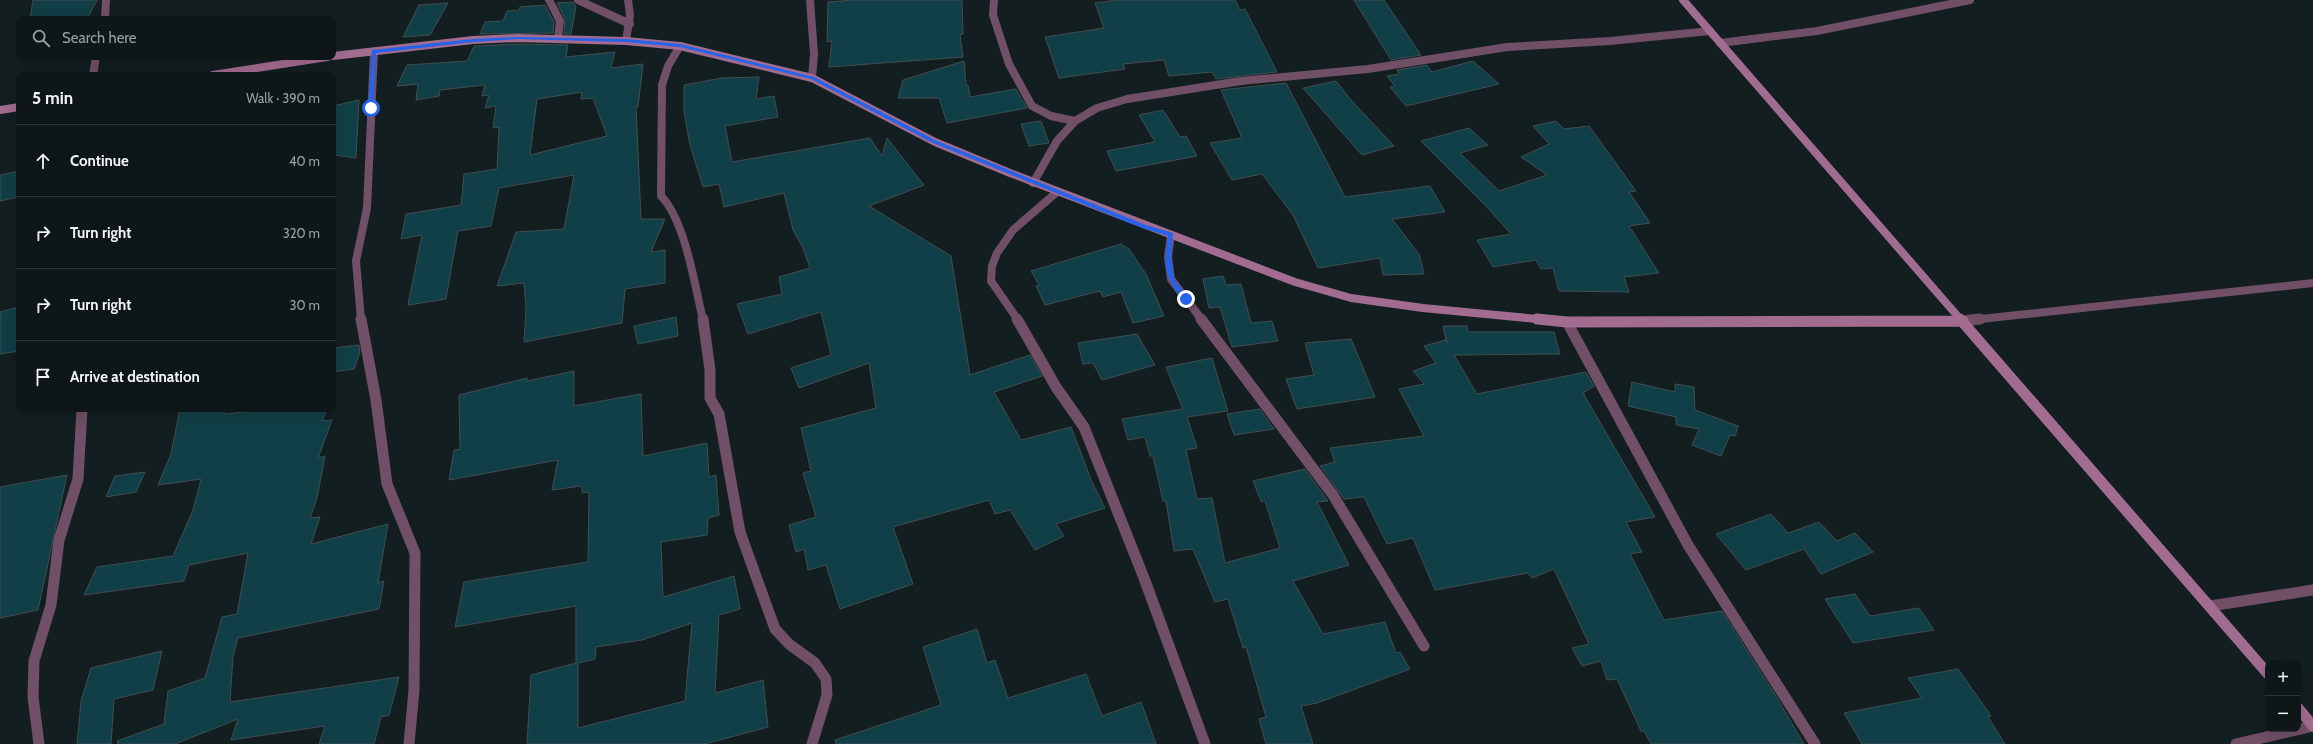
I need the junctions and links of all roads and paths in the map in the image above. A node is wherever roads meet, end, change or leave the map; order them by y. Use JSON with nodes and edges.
{"nodes":[{"id":1,"x":106,"y":0,"type":"edge"},
{"id":2,"x":549,"y":0,"type":"edge"},
{"id":3,"x":578,"y":0,"type":"edge"},
{"id":4,"x":628,"y":0,"type":"edge"},
{"id":5,"x":810,"y":0,"type":"edge"},
{"id":6,"x":994,"y":0,"type":"edge"},
{"id":7,"x":1683,"y":0,"type":"edge"},
{"id":8,"x":1970,"y":0,"type":"edge"},
{"id":9,"x":105,"y":16,"type":"edge"},
{"id":10,"x":630,"y":24,"type":"junction"},
{"id":11,"x":1710,"y":32,"type":"junction"},
{"id":12,"x":558,"y":38,"type":"junction"},
{"id":13,"x":626,"y":41,"type":"junction"},
{"id":14,"x":1720,"y":43,"type":"junction"},
{"id":15,"x":680,"y":46,"type":"junction"},
{"id":16,"x":374,"y":52,"type":"junction"},
{"id":17,"x":336,"y":56,"type":"edge"},
{"id":18,"x":95,"y":60,"type":"edge"},
{"id":19,"x":308,"y":60,"type":"edge"},
{"id":20,"x":93,"y":72,"type":"edge"},
{"id":21,"x":232,"y":72,"type":"edge"},
{"id":22,"x":812,"y":78,"type":"junction"},
{"id":23,"x":16,"y":107,"type":"edge"},
{"id":24,"x":0,"y":110,"type":"edge"},
{"id":25,"x":1075,"y":121,"type":"junction"},
{"id":26,"x":1033,"y":182,"type":"junction"},
{"id":27,"x":1057,"y":192,"type":"junction"},
{"id":28,"x":1171,"y":235,"type":"junction"},
{"id":29,"x":2313,"y":283,"type":"edge"},
{"id":30,"x":1963,"y":321,"type":"junction"},
{"id":31,"x":1566,"y":322,"type":"junction"},
{"id":32,"x":82,"y":412,"type":"edge"},
{"id":33,"x":2313,"y":590,"type":"edge"},
{"id":34,"x":2210,"y":606,"type":"junction"},
{"id":35,"x":1424,"y":646,"type":"dead end"},
{"id":36,"x":2265,"y":670,"type":"edge"},
{"id":37,"x":2301,"y":712,"type":"edge"},
{"id":38,"x":2313,"y":726,"type":"edge"},
{"id":39,"x":39,"y":744,"type":"edge"},
{"id":40,"x":409,"y":744,"type":"edge"},
{"id":41,"x":812,"y":744,"type":"edge"},
{"id":42,"x":1205,"y":744,"type":"edge"},
{"id":43,"x":1815,"y":744,"type":"edge"},
{"id":44,"x":2236,"y":744,"type":"edge"}],
"edges":[{"from":1,"to":9,"type":"street"},
{"from":2,"to":12,"type":"street"},
{"from":3,"to":10,"type":"street"},
{"from":4,"to":10,"type":"street"},
{"from":5,"to":22,"type":"street"},
{"from":6,"to":25,"type":"street"},
{"from":7,"to":11,"type":"street"},
{"from":8,"to":14,"type":"street"},
{"from":10,"to":13,"type":"street"},
{"from":11,"to":14,"type":"street"},
{"from":11,"to":25,"type":"street"},
{"from":12,"to":13,"type":"street"},
{"from":12,"to":16,"type":"street"},
{"from":13,"to":15,"type":"street"},
{"from":14,"to":30,"type":"street"},
{"from":15,"to":22,"type":"street"},
{"from":15,"to":41,"type":"street"},
{"from":16,"to":17,"type":"street"},
{"from":16,"to":40,"type":"street"},
{"from":18,"to":20,"type":"street"},
{"from":19,"to":21,"type":"street"},
{"from":22,"to":26,"type":"street"},
{"from":23,"to":24,"type":"street"},
{"from":25,"to":26,"type":"street"},
{"from":26,"to":27,"type":"street"},
{"from":27,"to":28,"type":"street"},
{"from":27,"to":42,"type":"street"},
{"from":28,"to":31,"type":"street"},
{"from":28,"to":35,"type":"street"},
{"from":29,"to":30,"type":"street"},
{"from":30,"to":31,"type":"street"},
{"from":30,"to":34,"type":"street"},
{"from":31,"to":43,"type":"street"},
{"from":32,"to":39,"type":"street"},
{"from":33,"to":34,"type":"street"},
{"from":34,"to":36,"type":"street"},
{"from":37,"to":38,"type":"street"},
{"from":38,"to":44,"type":"street"}]}
